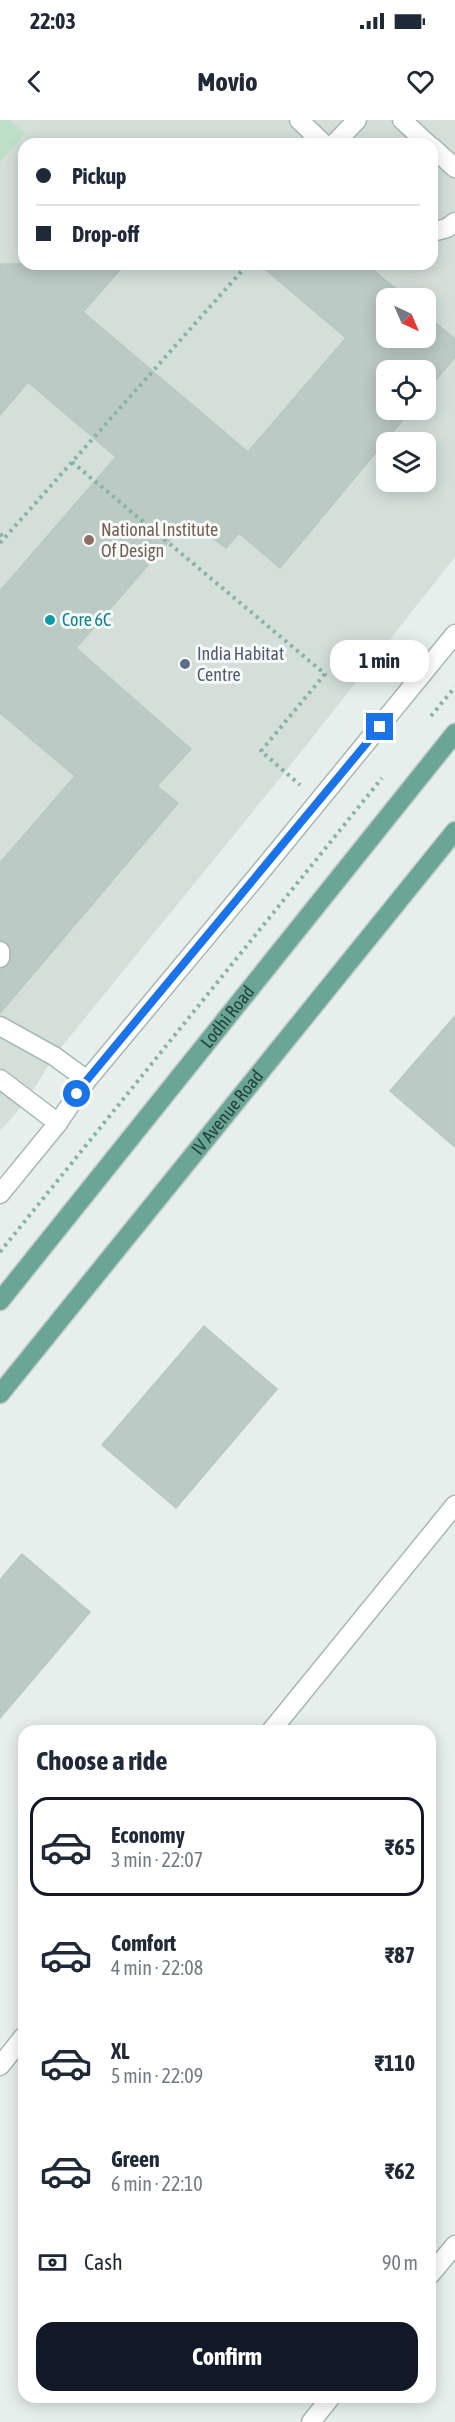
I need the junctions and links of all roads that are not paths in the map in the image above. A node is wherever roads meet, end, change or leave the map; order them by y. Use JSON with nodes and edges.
{"nodes":[{"id":1,"x":298,"y":120,"type":"edge"},
{"id":2,"x":357,"y":120,"type":"edge"},
{"id":3,"x":402,"y":120,"type":"edge"},
{"id":4,"x":318,"y":138,"type":"edge"},
{"id":5,"x":340,"y":138,"type":"edge"},
{"id":6,"x":422,"y":138,"type":"edge"},
{"id":7,"x":438,"y":152,"type":"edge"},
{"id":8,"x":455,"y":168,"type":"edge"},
{"id":9,"x":455,"y":222,"type":"edge"},
{"id":10,"x":438,"y":230,"type":"edge"},
{"id":11,"x":455,"y":634,"type":"edge"},
{"id":12,"x":455,"y":733,"type":"edge"},
{"id":13,"x":455,"y":831,"type":"edge"},
{"id":14,"x":0,"y":951,"type":"edge"},
{"id":15,"x":0,"y":958,"type":"edge"},
{"id":16,"x":0,"y":1026,"type":"edge"},
{"id":17,"x":0,"y":1079,"type":"edge"},
{"id":18,"x":87,"y":1080,"type":"junction"},
{"id":19,"x":58,"y":1123,"type":"junction"},
{"id":20,"x":0,"y":1194,"type":"edge"},
{"id":21,"x":0,"y":1301,"type":"edge"},
{"id":22,"x":0,"y":1394,"type":"edge"},
{"id":23,"x":455,"y":1505,"type":"edge"},
{"id":24,"x":276,"y":1725,"type":"edge"},
{"id":25,"x":18,"y":2044,"type":"edge"},
{"id":26,"x":0,"y":2066,"type":"edge"},
{"id":27,"x":455,"y":2245,"type":"edge"},
{"id":28,"x":436,"y":2268,"type":"edge"},
{"id":29,"x":327,"y":2403,"type":"edge"},
{"id":30,"x":311,"y":2422,"type":"edge"}],
"edges":[{"from":1,"to":4,"type":"street"},
{"from":2,"to":5,"type":"street"},
{"from":3,"to":6,"type":"street"},
{"from":7,"to":8,"type":"street"},
{"from":9,"to":10,"type":"street"},
{"from":11,"to":18,"type":"street"},
{"from":12,"to":21,"type":"main road","name":"Lodhi Road"},
{"from":13,"to":22,"type":"main road","name":"IV Avenue Road"},
{"from":14,"to":15,"type":"street"},
{"from":16,"to":18,"type":"street"},
{"from":17,"to":19,"type":"street"},
{"from":18,"to":19,"type":"street"},
{"from":19,"to":20,"type":"street"},
{"from":23,"to":24,"type":"street"},
{"from":25,"to":26,"type":"street"},
{"from":27,"to":28,"type":"street"},
{"from":29,"to":30,"type":"street"}]}
